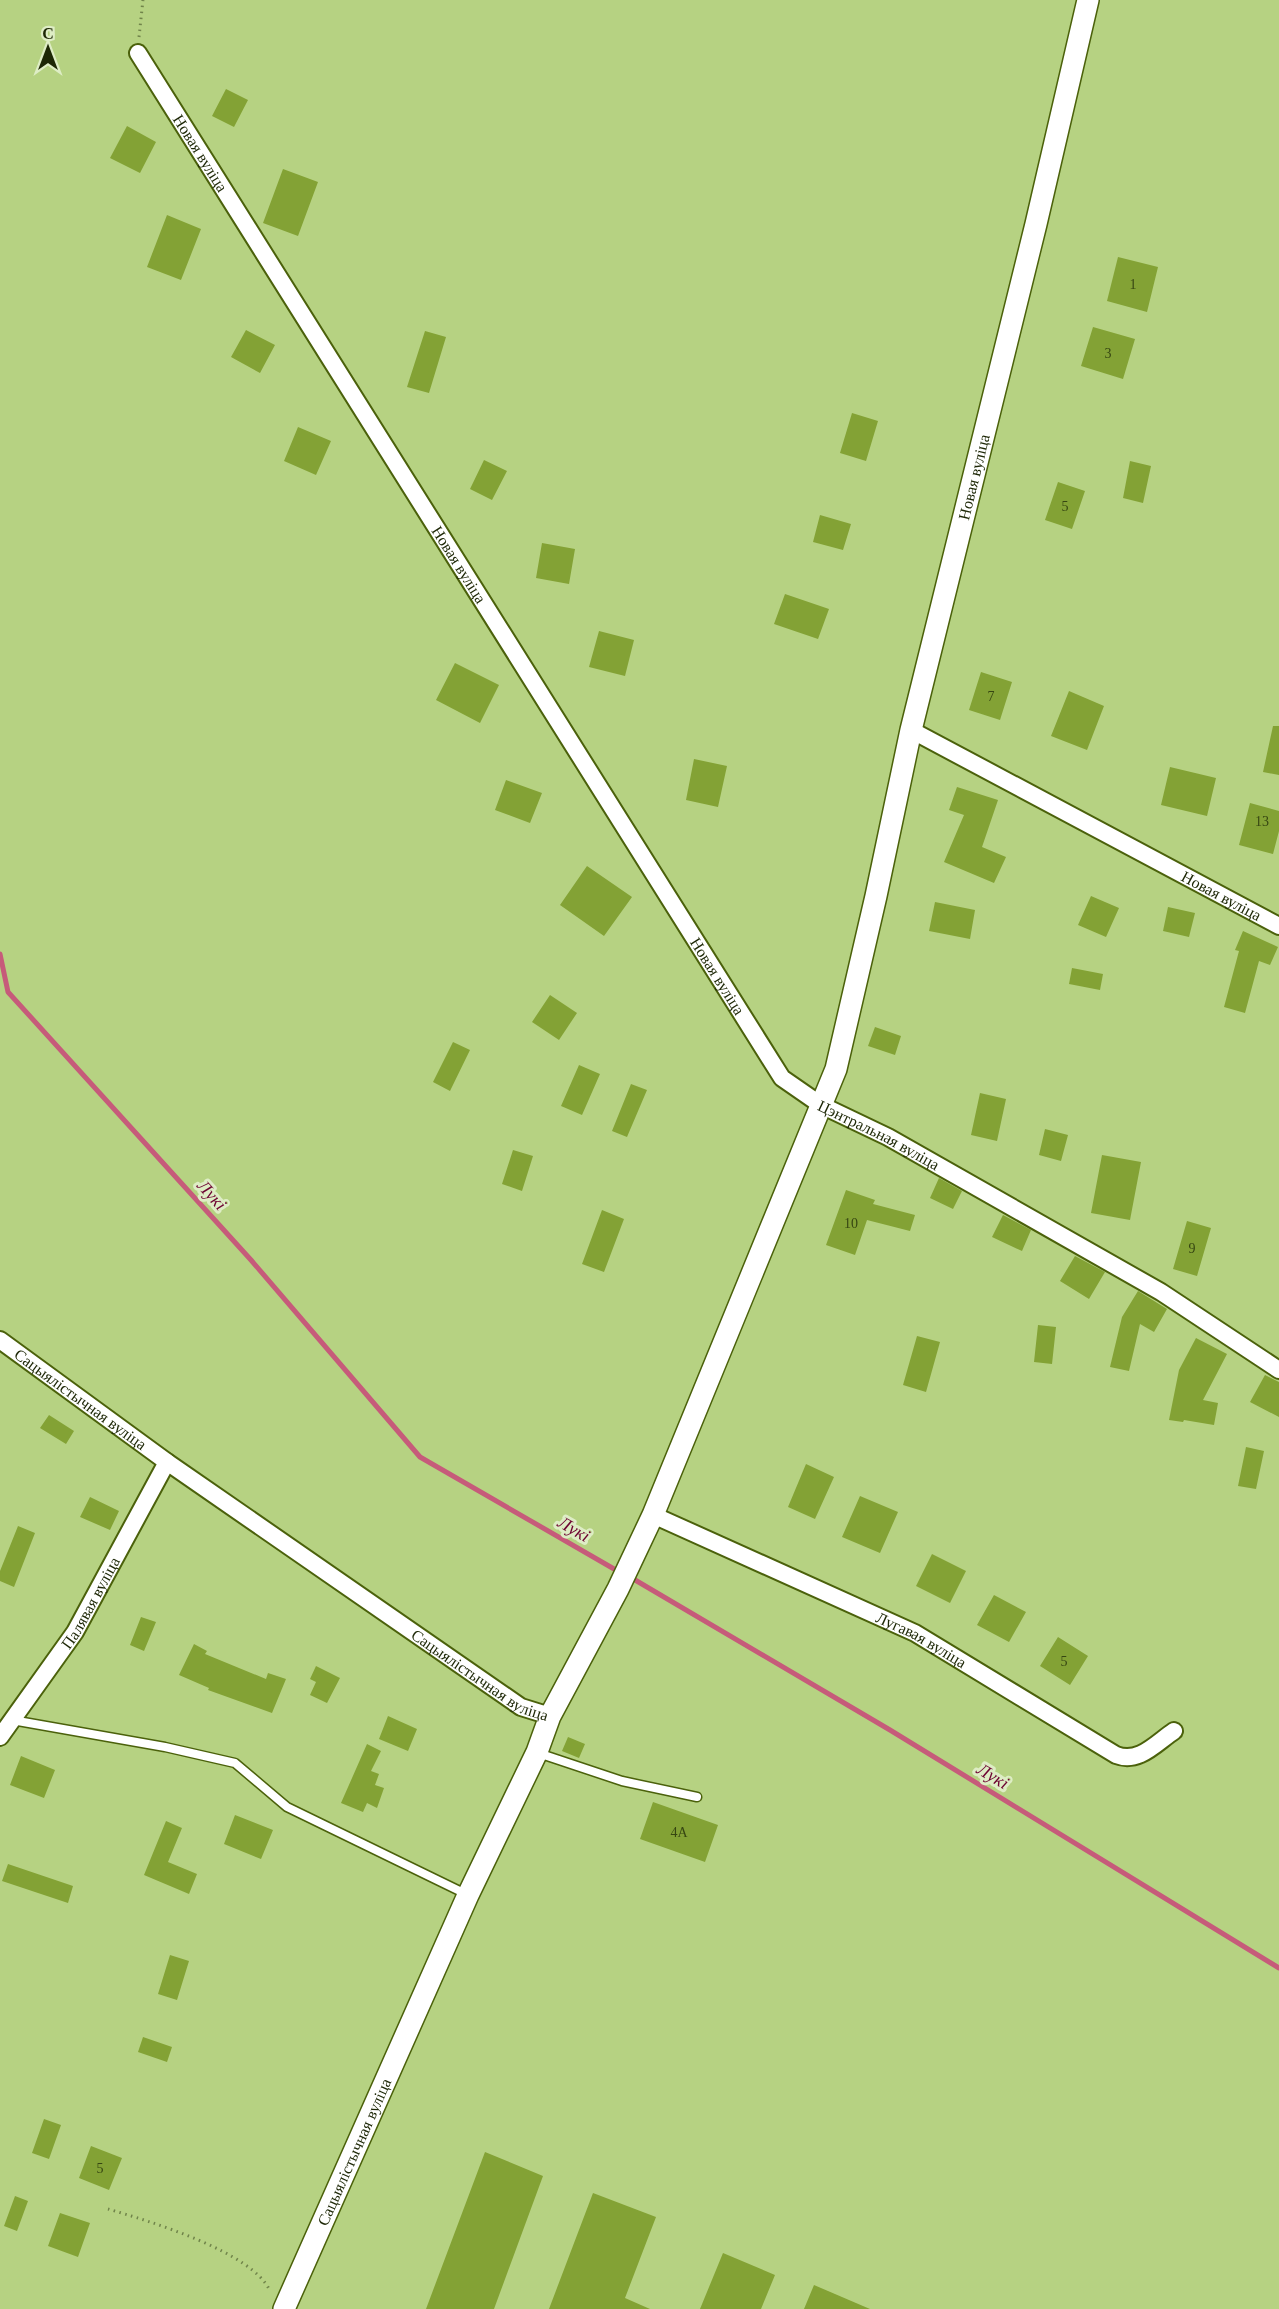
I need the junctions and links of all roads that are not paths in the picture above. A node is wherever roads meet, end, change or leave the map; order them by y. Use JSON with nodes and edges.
{"nodes":[{"id":1,"x":1088,"y":0,"type":"edge"},
{"id":2,"x":138,"y":53,"type":"road end"},
{"id":3,"x":911,"y":730,"type":"junction"},
{"id":4,"x":1279,"y":927,"type":"edge"},
{"id":5,"x":821,"y":1105,"type":"junction"},
{"id":6,"x":0,"y":1340,"type":"edge"},
{"id":7,"x":1279,"y":1370,"type":"edge"},
{"id":8,"x":167,"y":1462,"type":"junction"},
{"id":9,"x":653,"y":1515,"type":"junction"},
{"id":10,"x":550,"y":1716,"type":"junction"},
{"id":11,"x":12,"y":1720,"type":"junction"},
{"id":12,"x":1174,"y":1731,"type":"dead end"},
{"id":13,"x":0,"y":1737,"type":"edge"},
{"id":14,"x":537,"y":1752,"type":"junction"},
{"id":15,"x":697,"y":1797,"type":"dead end"},
{"id":16,"x":468,"y":1895,"type":"junction"},
{"id":17,"x":279,"y":2304,"type":"edge"}],
"edges":[{"from":1,"to":3,"type":"street","name":"Новая вуліца"},
{"from":2,"to":5,"type":"street","name":"Новая вуліца"},
{"from":3,"to":4,"type":"street","name":"Новая вуліца"},
{"from":3,"to":5,"type":"street","name":"Новая вуліца"},
{"from":5,"to":7,"type":"street","name":"Цэнтральная вуліца"},
{"from":5,"to":9,"type":"street","name":"Цэнтральная вуліца"},
{"from":6,"to":8,"type":"street","name":"Сацыялістычная вуліца"},
{"from":8,"to":10,"type":"street","name":"Сацыялістычная вуліца"},
{"from":8,"to":11,"type":"street","name":"Палявая вуліца"},
{"from":9,"to":10,"type":"street","name":"Цэнтральная вуліца"},
{"from":9,"to":12,"type":"street","name":"Лугавая вуліца"},
{"from":10,"to":14,"type":"street","name":"Сацыялістычная вуліца"},
{"from":11,"to":13,"type":"street","name":"Палявая вуліца"},
{"from":11,"to":16,"type":"lane"},
{"from":14,"to":15,"type":"lane"},
{"from":14,"to":16,"type":"street","name":"Сацыялістычная вуліца"},
{"from":16,"to":17,"type":"street","name":"Сацыялістычная вуліца"}]}
